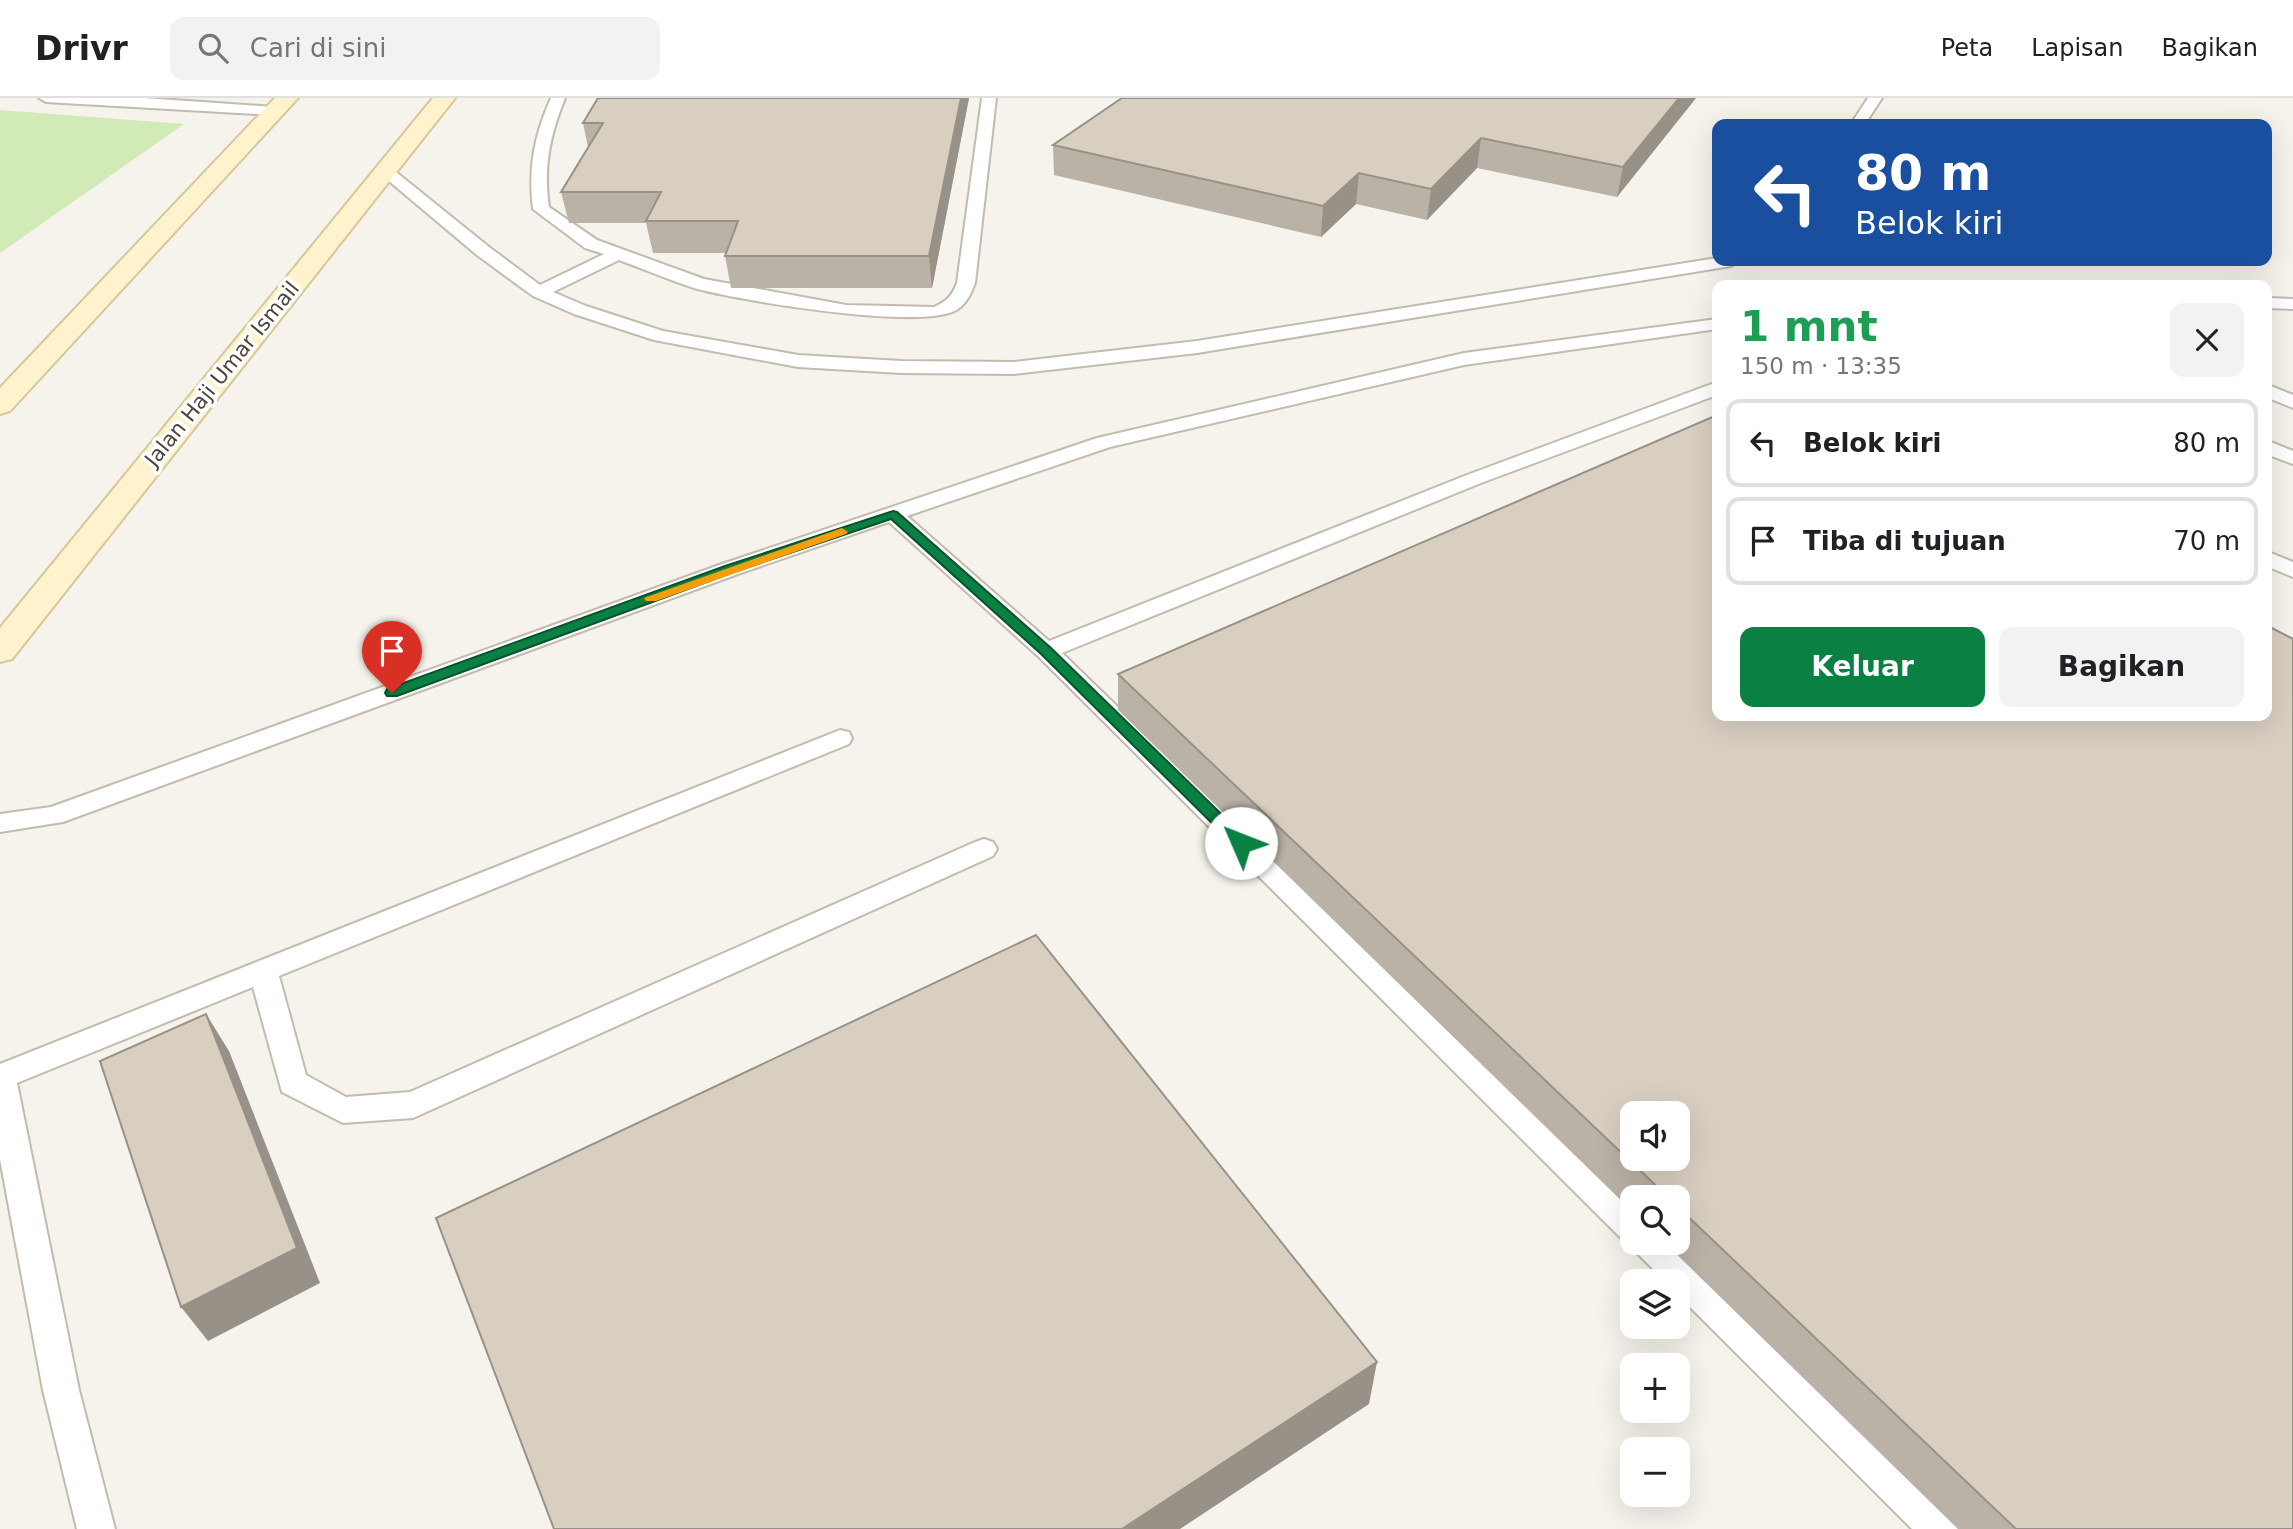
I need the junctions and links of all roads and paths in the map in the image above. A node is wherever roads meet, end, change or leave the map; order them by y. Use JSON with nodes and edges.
{"nodes":[{"id":1,"x":46,"y":98,"type":"edge"},
{"id":2,"x":444,"y":98,"type":"edge"},
{"id":3,"x":558,"y":98,"type":"edge"},
{"id":4,"x":989,"y":98,"type":"edge"},
{"id":5,"x":1875,"y":98,"type":"edge"},
{"id":6,"x":127,"y":99,"type":"edge"},
{"id":7,"x":281,"y":104,"type":"edge"},
{"id":8,"x":1861,"y":119,"type":"edge"},
{"id":9,"x":385,"y":171,"type":"junction"},
{"id":10,"x":618,"y":254,"type":"junction"},
{"id":11,"x":1712,"y":264,"type":"edge"},
{"id":12,"x":539,"y":292,"type":"junction"},
{"id":13,"x":2272,"y":303,"type":"edge"},
{"id":14,"x":2293,"y":304,"type":"edge"},
{"id":15,"x":1712,"y":325,"type":"edge"},
{"id":16,"x":1712,"y":390,"type":"edge"},
{"id":17,"x":2272,"y":393,"type":"edge"},
{"id":18,"x":2293,"y":402,"type":"edge"},
{"id":19,"x":0,"y":405,"type":"edge"},
{"id":20,"x":2272,"y":449,"type":"edge"},
{"id":21,"x":2293,"y":458,"type":"edge"},
{"id":22,"x":893,"y":514,"type":"junction"},
{"id":23,"x":2272,"y":561,"type":"edge"},
{"id":24,"x":2293,"y":570,"type":"edge"},
{"id":25,"x":0,"y":651,"type":"edge"},
{"id":26,"x":1046,"y":651,"type":"junction"},
{"id":27,"x":840,"y":738,"type":"dead end"},
{"id":28,"x":0,"y":823,"type":"edge"},
{"id":29,"x":984,"y":849,"type":"dead end"},
{"id":30,"x":263,"y":970,"type":"junction"},
{"id":31,"x":0,"y":1077,"type":"edge"},
{"id":32,"x":1620,"y":1215,"type":"edge"},
{"id":33,"x":1660,"y":1255,"type":"edge"},
{"id":34,"x":96,"y":1529,"type":"edge"},
{"id":35,"x":1939,"y":1529,"type":"edge"}],
"edges":[{"from":1,"to":6,"type":"lane"},
{"from":2,"to":9,"type":"main road","name":"Jalan Haji Umar Ismail"},
{"from":3,"to":10,"type":"lane"},
{"from":4,"to":10,"type":"lane"},
{"from":5,"to":8,"type":"lane"},
{"from":6,"to":7,"type":"lane"},
{"from":7,"to":19,"type":"main road"},
{"from":9,"to":12,"type":"lane"},
{"from":9,"to":25,"type":"main road","name":"Jalan Haji Umar Ismail"},
{"from":10,"to":12,"type":"lane"},
{"from":11,"to":12,"type":"lane"},
{"from":13,"to":14,"type":"lane"},
{"from":15,"to":22,"type":"lane"},
{"from":16,"to":26,"type":"lane"},
{"from":17,"to":18,"type":"lane"},
{"from":20,"to":21,"type":"lane"},
{"from":22,"to":26,"type":"lane"},
{"from":22,"to":28,"type":"lane"},
{"from":23,"to":24,"type":"lane"},
{"from":26,"to":32,"type":"lane"},
{"from":27,"to":30,"type":"lane"},
{"from":29,"to":30,"type":"lane"},
{"from":30,"to":31,"type":"lane"},
{"from":31,"to":34,"type":"lane"},
{"from":33,"to":35,"type":"lane"}]}
